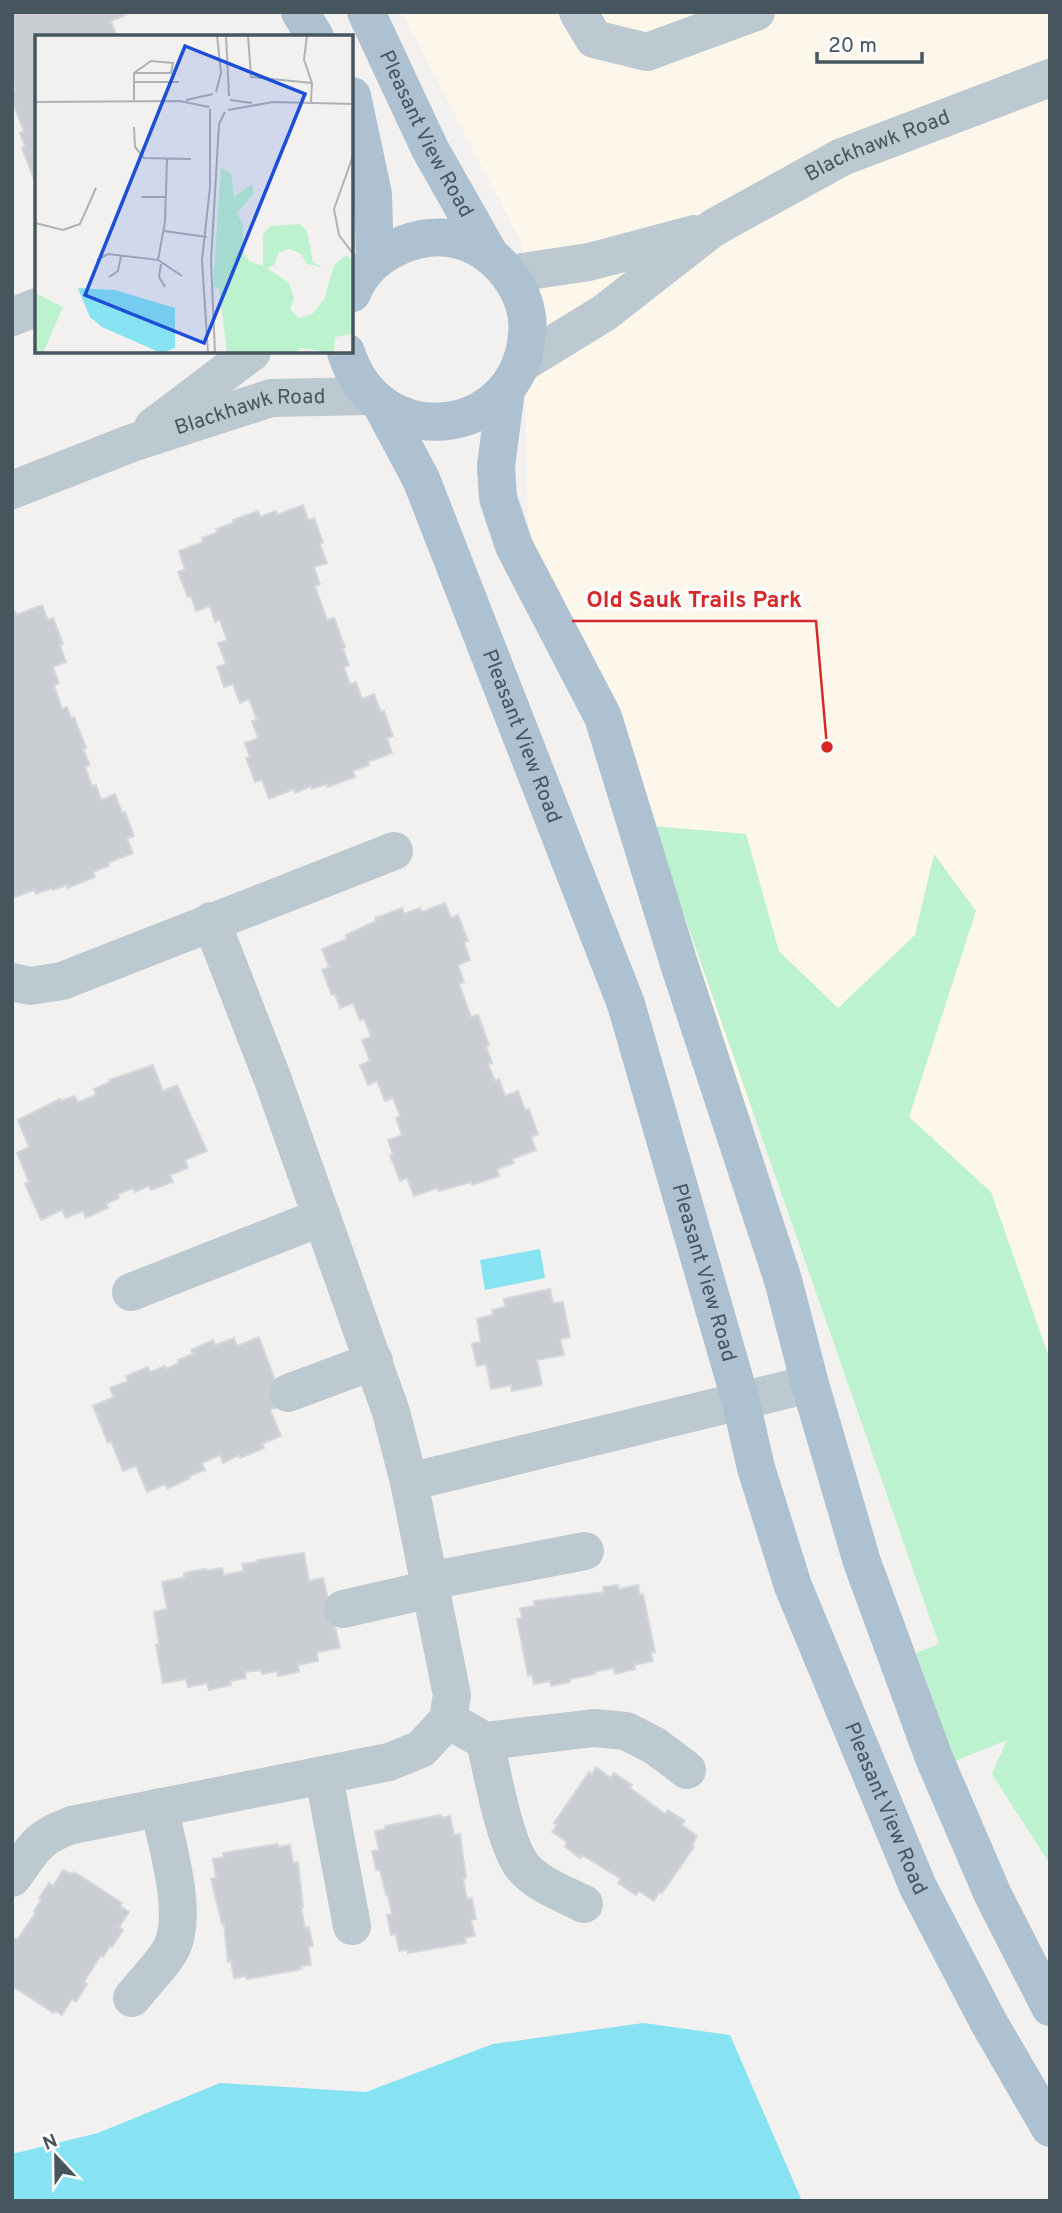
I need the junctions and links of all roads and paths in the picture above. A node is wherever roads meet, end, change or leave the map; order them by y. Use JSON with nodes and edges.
{"nodes":[{"id":1,"x":300,"y":12,"type":"edge"},
{"id":2,"x":366,"y":12,"type":"edge"},
{"id":3,"x":578,"y":12,"type":"edge"},
{"id":4,"x":756,"y":12,"type":"edge"},
{"id":5,"x":314,"y":35,"type":"edge"},
{"id":6,"x":1050,"y":78,"type":"edge"},
{"id":7,"x":354,"y":105,"type":"edge"},
{"id":8,"x":713,"y":228,"type":"junction"},
{"id":9,"x":499,"y":265,"type":"junction"},
{"id":10,"x":359,"y":280,"type":"edge"},
{"id":11,"x":35,"y":308,"type":"edge"},
{"id":12,"x":12,"y":317,"type":"edge"},
{"id":13,"x":249,"y":354,"type":"edge"},
{"id":14,"x":347,"y":354,"type":"edge"},
{"id":15,"x":513,"y":377,"type":"junction"},
{"id":16,"x":376,"y":401,"type":"junction"},
{"id":17,"x":132,"y":443,"type":"junction"},
{"id":18,"x":12,"y":490,"type":"edge"},
{"id":19,"x":394,"y":851,"type":"dead end"},
{"id":20,"x":211,"y":921,"type":"junction"},
{"id":21,"x":12,"y":982,"type":"edge"},
{"id":22,"x":322,"y":1217,"type":"junction"},
{"id":23,"x":131,"y":1292,"type":"dead end"},
{"id":24,"x":374,"y":1361,"type":"junction"},
{"id":25,"x":810,"y":1384,"type":"junction"},
{"id":26,"x":288,"y":1392,"type":"dead end"},
{"id":27,"x":741,"y":1402,"type":"junction"},
{"id":28,"x":409,"y":1482,"type":"junction"},
{"id":29,"x":585,"y":1551,"type":"dead end"},
{"id":30,"x":430,"y":1585,"type":"junction"},
{"id":31,"x":343,"y":1609,"type":"dead end"},
{"id":32,"x":447,"y":1720,"type":"junction"},
{"id":33,"x":485,"y":1741,"type":"junction"},
{"id":34,"x":687,"y":1770,"type":"dead end"},
{"id":35,"x":324,"y":1777,"type":"junction"},
{"id":36,"x":159,"y":1808,"type":"junction"},
{"id":37,"x":12,"y":1878,"type":"edge"},
{"id":38,"x":584,"y":1904,"type":"dead end"},
{"id":39,"x":352,"y":1926,"type":"dead end"},
{"id":40,"x":132,"y":1998,"type":"dead end"},
{"id":41,"x":1050,"y":2007,"type":"edge"},
{"id":42,"x":1050,"y":2128,"type":"edge"}],
"edges":[{"from":1,"to":5,"type":"main road"},
{"from":2,"to":9,"type":"main road","name":"Pleasant View Road"},
{"from":3,"to":4,"type":"street"},
{"from":6,"to":8,"type":"street","name":"Blackhawk Road"},
{"from":7,"to":10,"type":"main road"},
{"from":8,"to":9,"type":"street","name":"Blackhawk Road"},
{"from":8,"to":15,"type":"street","name":"Blackhawk Road"},
{"from":9,"to":10,"type":"main road"},
{"from":9,"to":15,"type":"main road","name":"Pleasant View Road"},
{"from":11,"to":12,"type":"street"},
{"from":13,"to":17,"type":"street","name":"Blackhawk Road"},
{"from":14,"to":16,"type":"main road","name":"Pleasant View Road"},
{"from":15,"to":16,"type":"main road"},
{"from":15,"to":25,"type":"main road"},
{"from":16,"to":17,"type":"street","name":"Blackhawk Road"},
{"from":16,"to":27,"type":"main road","name":"Pleasant View Road"},
{"from":17,"to":18,"type":"street","name":"Blackhawk Road"},
{"from":19,"to":20,"type":"street"},
{"from":20,"to":21,"type":"street"},
{"from":20,"to":22,"type":"street"},
{"from":22,"to":23,"type":"street"},
{"from":22,"to":24,"type":"street"},
{"from":24,"to":26,"type":"street"},
{"from":24,"to":28,"type":"street"},
{"from":25,"to":27,"type":"street"},
{"from":25,"to":41,"type":"main road"},
{"from":27,"to":28,"type":"street"},
{"from":27,"to":42,"type":"main road","name":"Pleasant View Road"},
{"from":28,"to":30,"type":"street"},
{"from":29,"to":30,"type":"street"},
{"from":30,"to":31,"type":"street"},
{"from":30,"to":32,"type":"street"},
{"from":32,"to":33,"type":"street"},
{"from":32,"to":35,"type":"street"},
{"from":33,"to":34,"type":"street"},
{"from":33,"to":38,"type":"street"},
{"from":35,"to":36,"type":"street"},
{"from":35,"to":39,"type":"street"},
{"from":36,"to":37,"type":"street"},
{"from":36,"to":40,"type":"street"}]}
